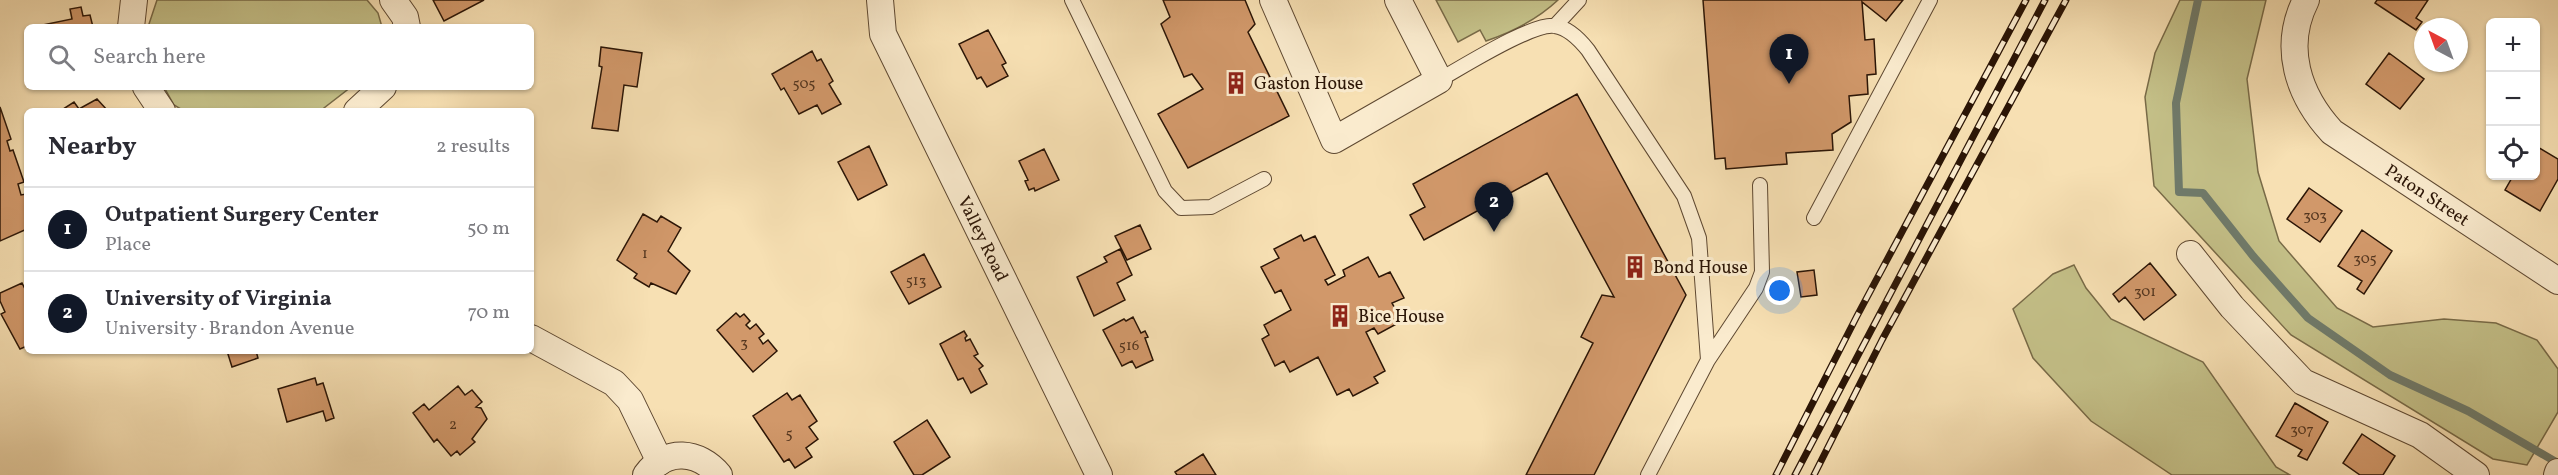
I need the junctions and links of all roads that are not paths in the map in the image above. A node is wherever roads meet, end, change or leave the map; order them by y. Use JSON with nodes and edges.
{"nodes":[{"id":1,"x":134,"y":0,"type":"edge"},
{"id":2,"x":393,"y":0,"type":"edge"},
{"id":3,"x":880,"y":0,"type":"edge"},
{"id":4,"x":1072,"y":0,"type":"edge"},
{"id":5,"x":1273,"y":0,"type":"edge"},
{"id":6,"x":1398,"y":0,"type":"edge"},
{"id":7,"x":1579,"y":0,"type":"edge"},
{"id":8,"x":1930,"y":0,"type":"edge"},
{"id":9,"x":2306,"y":0,"type":"edge"},
{"id":10,"x":131,"y":24,"type":"edge"},
{"id":11,"x":406,"y":24,"type":"edge"},
{"id":12,"x":1555,"y":26,"type":"junction"},
{"id":13,"x":1439,"y":80,"type":"junction"},
{"id":14,"x":148,"y":90,"type":"edge"},
{"id":15,"x":380,"y":90,"type":"edge"},
{"id":16,"x":160,"y":108,"type":"edge"},
{"id":17,"x":360,"y":108,"type":"edge"},
{"id":18,"x":1264,"y":179,"type":"dead end"},
{"id":19,"x":1760,"y":185,"type":"dead end"},
{"id":20,"x":1814,"y":218,"type":"dead end"},
{"id":21,"x":2190,"y":254,"type":"dead end"},
{"id":22,"x":2556,"y":275,"type":"edge"},
{"id":23,"x":534,"y":340,"type":"edge"},
{"id":24,"x":1708,"y":360,"type":"junction"},
{"id":25,"x":653,"y":468,"type":"edge"},
{"id":26,"x":719,"y":475,"type":"edge"},
{"id":27,"x":1099,"y":475,"type":"edge"},
{"id":28,"x":1648,"y":475,"type":"edge"},
{"id":29,"x":2476,"y":475,"type":"edge"}],
"edges":[{"from":1,"to":10,"type":"street"},
{"from":2,"to":11,"type":"street"},
{"from":3,"to":27,"type":"street","name":"Valley Road"},
{"from":4,"to":18,"type":"lane"},
{"from":5,"to":13,"type":"street"},
{"from":6,"to":13,"type":"street"},
{"from":7,"to":12,"type":"lane"},
{"from":8,"to":20,"type":"lane"},
{"from":9,"to":22,"type":"street","name":"Paton Street"},
{"from":12,"to":13,"type":"lane"},
{"from":12,"to":24,"type":"lane"},
{"from":14,"to":16,"type":"street"},
{"from":15,"to":17,"type":"street"},
{"from":19,"to":24,"type":"lane"},
{"from":21,"to":29,"type":"street"},
{"from":23,"to":25,"type":"street"},
{"from":24,"to":28,"type":"lane"},
{"from":25,"to":26,"type":"street"}]}
